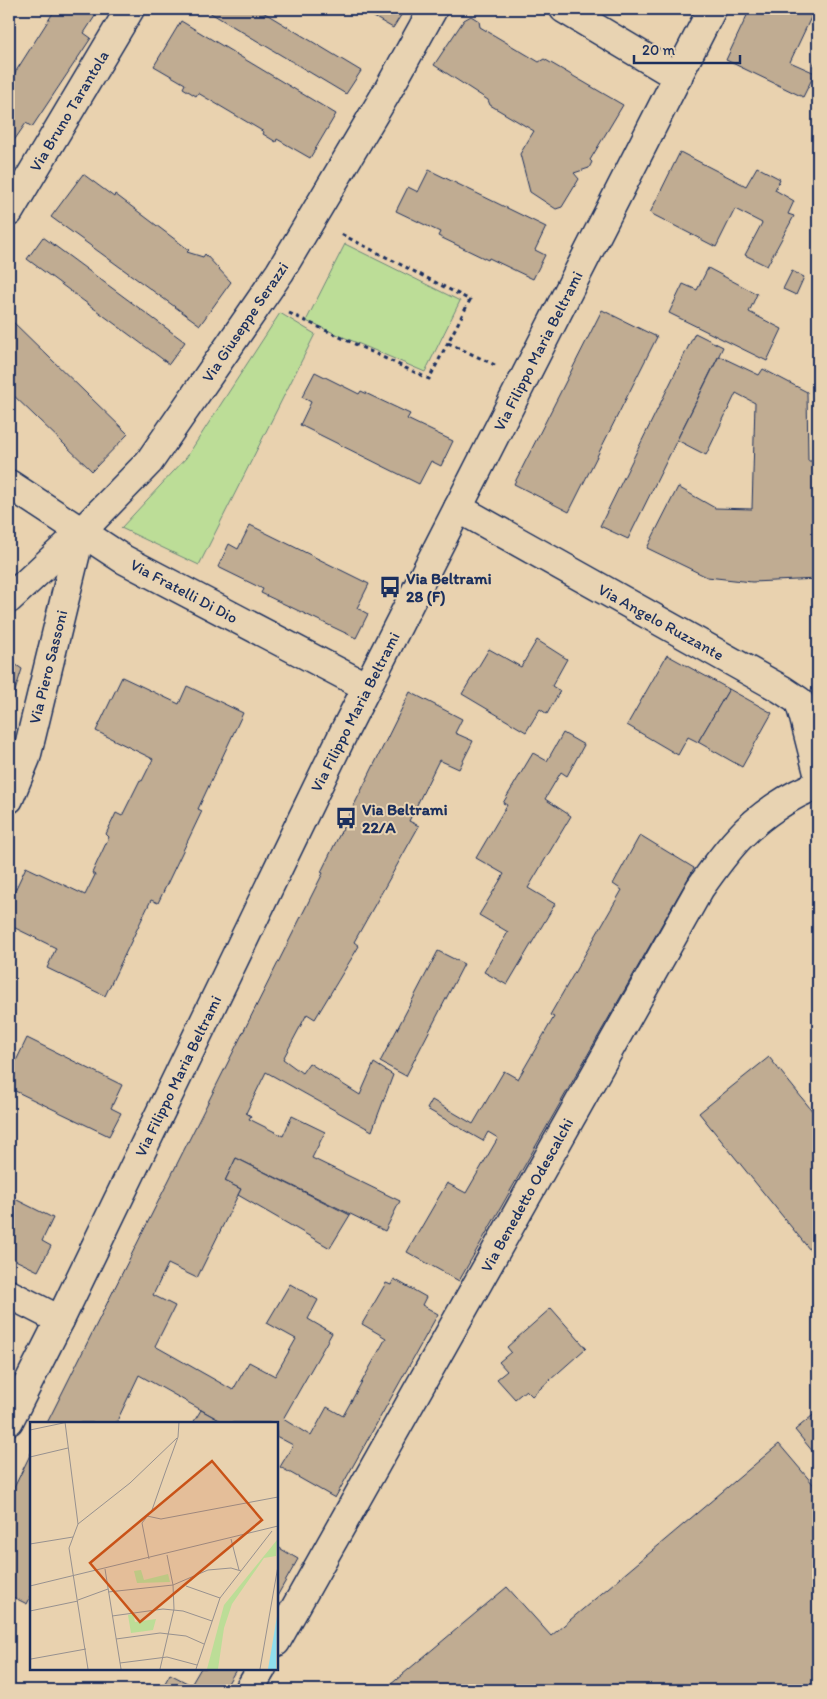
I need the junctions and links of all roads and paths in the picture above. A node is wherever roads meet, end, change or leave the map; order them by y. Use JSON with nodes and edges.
{"nodes":[{"id":1,"x":130,"y":9,"type":"edge"},
{"id":2,"x":433,"y":9,"type":"edge"},
{"id":3,"x":564,"y":9,"type":"edge"},
{"id":4,"x":712,"y":9,"type":"edge"},
{"id":5,"x":678,"y":77,"type":"junction"},
{"id":6,"x":9,"y":212,"type":"edge"},
{"id":7,"x":335,"y":231,"type":"dead end"},
{"id":8,"x":285,"y":311,"type":"dead end"},
{"id":9,"x":448,"y":343,"type":"junction"},
{"id":10,"x":497,"y":366,"type":"dead end"},
{"id":11,"x":9,"y":484,"type":"edge"},
{"id":12,"x":458,"y":508,"type":"junction"},
{"id":13,"x":81,"y":532,"type":"junction"},
{"id":14,"x":9,"y":599,"type":"edge"},
{"id":15,"x":367,"y":687,"type":"junction"},
{"id":16,"x":818,"y":774,"type":"edge"},
{"id":17,"x":818,"y":785,"type":"edge"},
{"id":18,"x":9,"y":799,"type":"edge"},
{"id":19,"x":9,"y":1294,"type":"edge"},
{"id":20,"x":60,"y":1320,"type":"junction"},
{"id":21,"x":9,"y":1421,"type":"edge"},
{"id":22,"x":278,"y":1638,"type":"edge"},
{"id":23,"x":261,"y":1669,"type":"edge"},
{"id":24,"x":249,"y":1690,"type":"edge"}],
"edges":[{"from":1,"to":6,"type":"street","name":"Via Bruno Tarantola"},
{"from":2,"to":13,"type":"street","name":"Via Giuseppe Serazzi"},
{"from":3,"to":5,"type":"street"},
{"from":4,"to":5,"type":"street","name":"Via Filippo Maria Beltrami"},
{"from":5,"to":12,"type":"street","name":"Via Filippo Maria Beltrami"},
{"from":7,"to":9,"type":"path"},
{"from":8,"to":9,"type":"path"},
{"from":9,"to":10,"type":"path"},
{"from":11,"to":13,"type":"street","name":"Via Fratelli Di Dio"},
{"from":12,"to":15,"type":"street","name":"Via Filippo Maria Beltrami"},
{"from":12,"to":16,"type":"street","name":"Via Angelo Ruzzante"},
{"from":13,"to":14,"type":"street","name":"Via Giuseppe Serazzi"},
{"from":13,"to":15,"type":"street","name":"Via Fratelli Di Dio"},
{"from":13,"to":18,"type":"street","name":"Via Piero Sassoni"},
{"from":15,"to":20,"type":"street","name":"Via Filippo Maria Beltrami"},
{"from":17,"to":22,"type":"street","name":"Via Benedetto Odescalchi"},
{"from":19,"to":20,"type":"street"},
{"from":20,"to":21,"type":"street","name":"Via Filippo Maria Beltrami"},
{"from":23,"to":24,"type":"street"}]}
